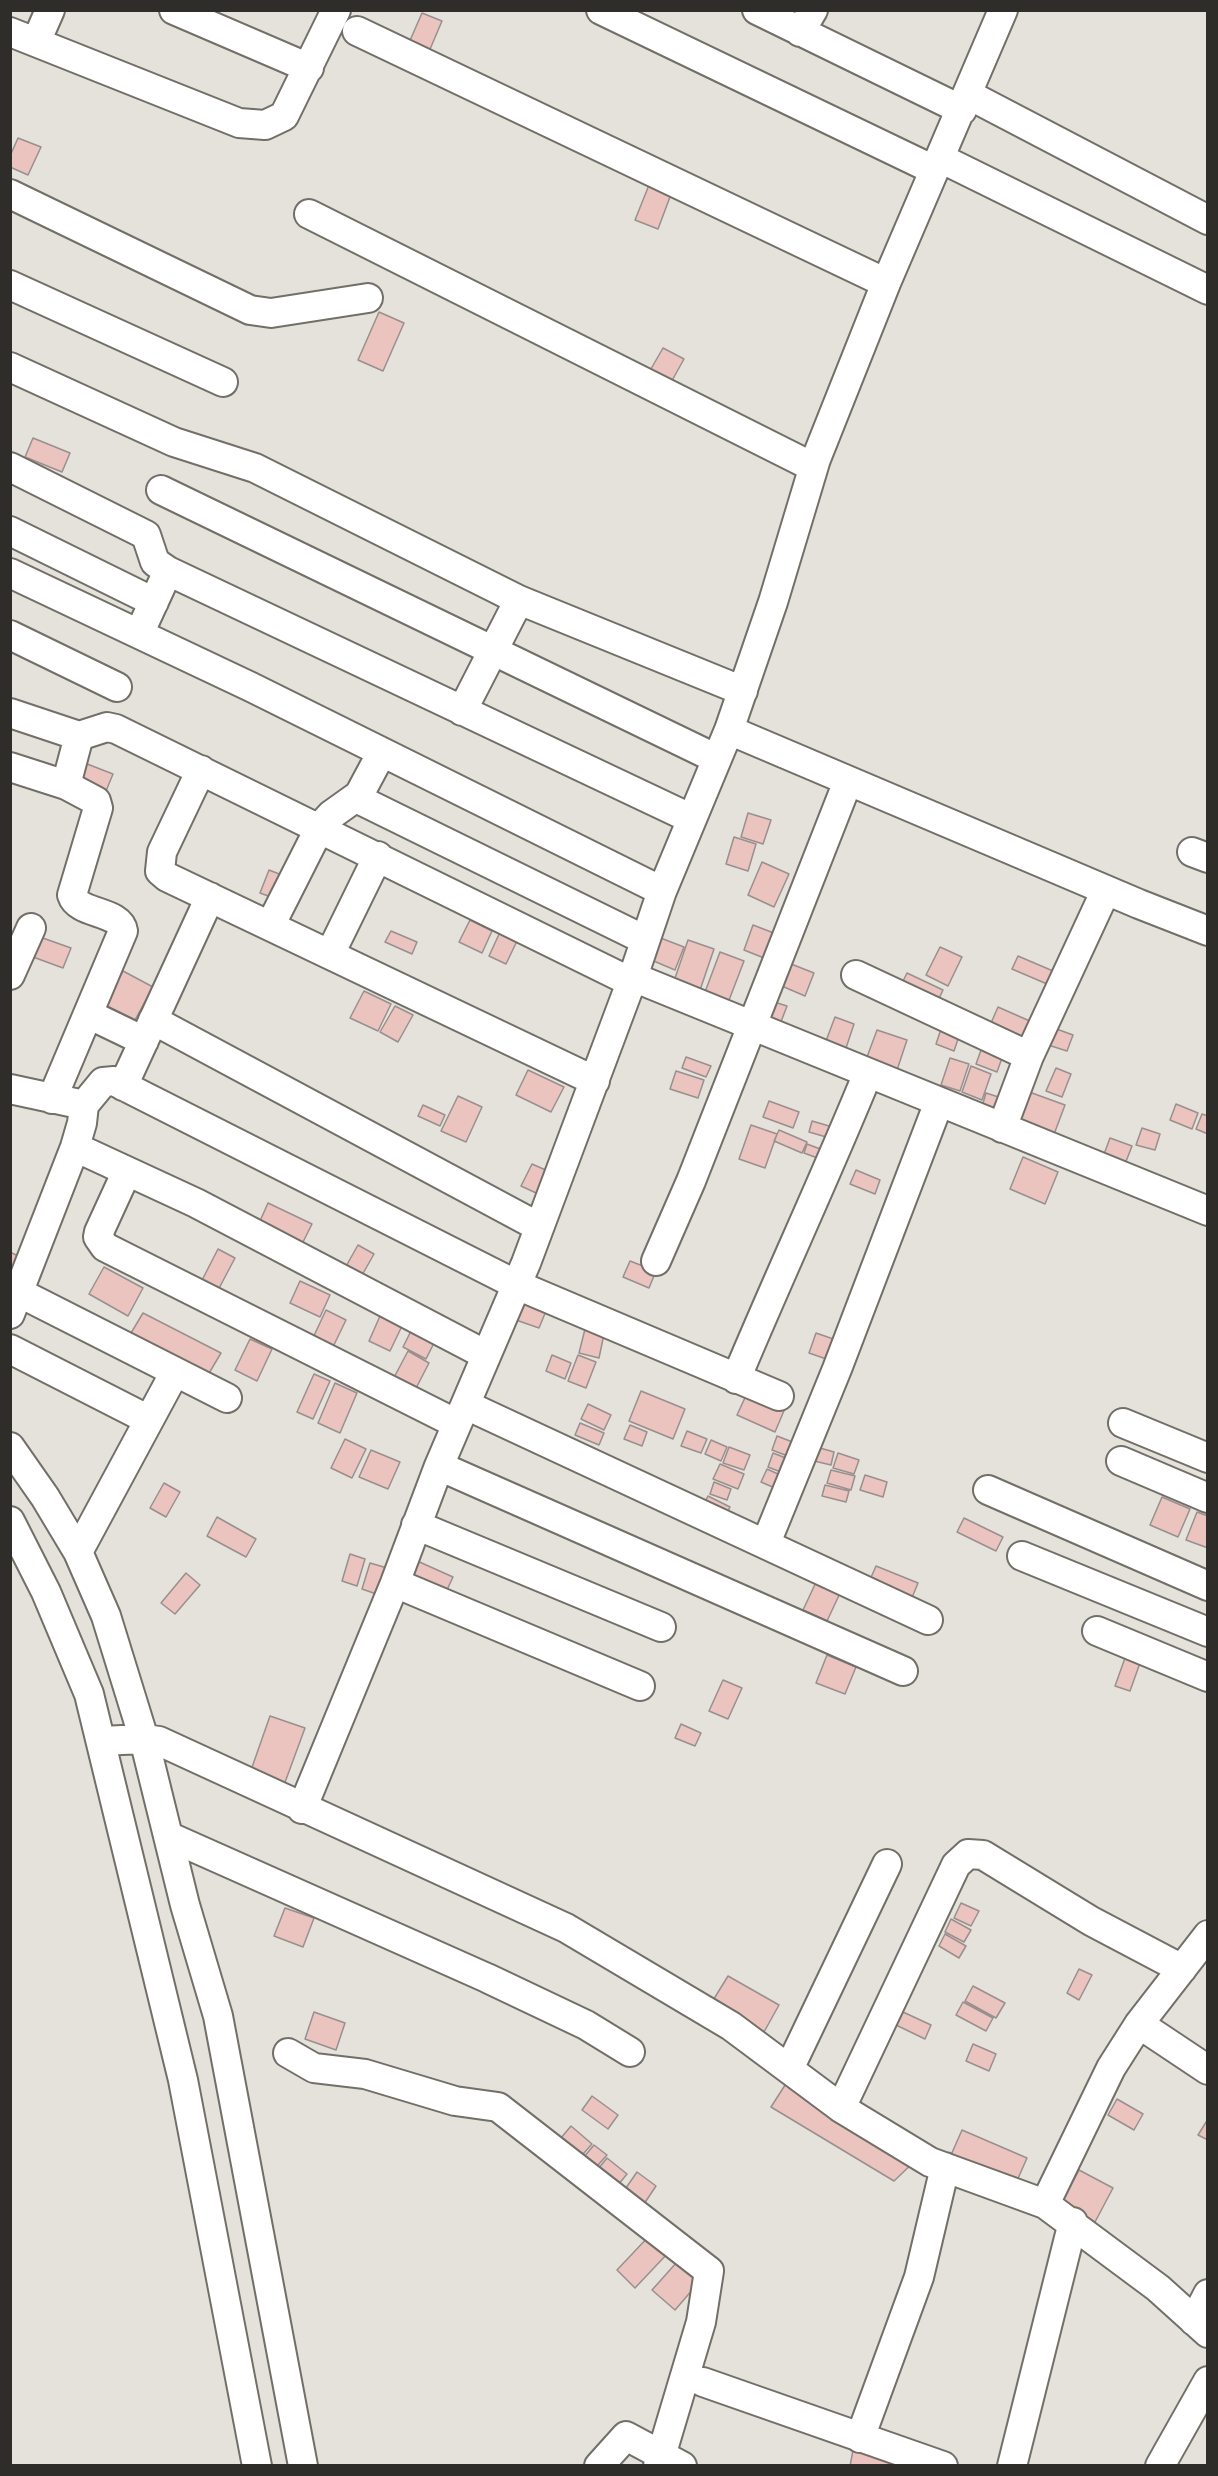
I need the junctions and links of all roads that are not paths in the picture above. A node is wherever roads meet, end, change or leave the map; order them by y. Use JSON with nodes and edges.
{"nodes":[{"id":1,"x":50,"y":10,"type":"edge"},
{"id":2,"x":174,"y":10,"type":"edge"},
{"id":3,"x":336,"y":10,"type":"edge"},
{"id":4,"x":601,"y":10,"type":"edge"},
{"id":5,"x":757,"y":10,"type":"edge"},
{"id":6,"x":1003,"y":10,"type":"edge"},
{"id":7,"x":807,"y":21,"type":"edge"},
{"id":8,"x":357,"y":31,"type":"dead end"},
{"id":9,"x":23,"y":37,"type":"edge"},
{"id":10,"x":309,"y":68,"type":"junction"},
{"id":11,"x":965,"y":103,"type":"junction"},
{"id":12,"x":937,"y":164,"type":"junction"},
{"id":13,"x":10,"y":194,"type":"edge"},
{"id":14,"x":309,"y":214,"type":"dead end"},
{"id":15,"x":1208,"y":220,"type":"edge"},
{"id":16,"x":886,"y":283,"type":"junction"},
{"id":17,"x":10,"y":285,"type":"edge"},
{"id":18,"x":1208,"y":290,"type":"edge"},
{"id":19,"x":368,"y":298,"type":"dead end"},
{"id":20,"x":10,"y":367,"type":"edge"},
{"id":21,"x":223,"y":382,"type":"dead end"},
{"id":22,"x":10,"y":467,"type":"edge"},
{"id":23,"x":813,"y":467,"type":"junction"},
{"id":24,"x":161,"y":490,"type":"dead end"},
{"id":25,"x":10,"y":531,"type":"edge"},
{"id":26,"x":168,"y":571,"type":"junction"},
{"id":27,"x":10,"y":573,"type":"edge"},
{"id":28,"x":519,"y":600,"type":"junction"},
{"id":29,"x":154,"y":602,"type":"junction"},
{"id":30,"x":139,"y":634,"type":"junction"},
{"id":31,"x":10,"y":635,"type":"edge"},
{"id":32,"x":493,"y":650,"type":"junction"},
{"id":33,"x":117,"y":687,"type":"dead end"},
{"id":34,"x":743,"y":691,"type":"junction"},
{"id":35,"x":462,"y":711,"type":"junction"},
{"id":36,"x":10,"y":712,"type":"edge"},
{"id":37,"x":729,"y":730,"type":"junction"},
{"id":38,"x":79,"y":736,"type":"junction"},
{"id":39,"x":382,"y":752,"type":"junction"},
{"id":40,"x":717,"y":759,"type":"junction"},
{"id":41,"x":10,"y":767,"type":"edge"},
{"id":42,"x":201,"y":770,"type":"junction"},
{"id":43,"x":848,"y":780,"type":"junction"},
{"id":44,"x":66,"y":785,"type":"junction"},
{"id":45,"x":356,"y":798,"type":"junction"},
{"id":46,"x":692,"y":819,"type":"junction"},
{"id":47,"x":320,"y":827,"type":"junction"},
{"id":48,"x":378,"y":856,"type":"junction"},
{"id":49,"x":1106,"y":890,"type":"junction"},
{"id":50,"x":662,"y":891,"type":"junction"},
{"id":51,"x":210,"y":897,"type":"junction"},
{"id":52,"x":270,"y":926,"type":"junction"},
{"id":53,"x":31,"y":928,"type":"dead end"},
{"id":54,"x":1208,"y":931,"type":"edge"},
{"id":55,"x":645,"y":940,"type":"junction"},
{"id":56,"x":330,"y":954,"type":"junction"},
{"id":57,"x":10,"y":975,"type":"edge"},
{"id":58,"x":856,"y":975,"type":"dead end"},
{"id":59,"x":632,"y":980,"type":"junction"},
{"id":60,"x":88,"y":1014,"type":"junction"},
{"id":61,"x":751,"y":1025,"type":"junction"},
{"id":62,"x":148,"y":1030,"type":"junction"},
{"id":63,"x":1029,"y":1056,"type":"junction"},
{"id":64,"x":868,"y":1073,"type":"junction"},
{"id":65,"x":595,"y":1081,"type":"junction"},
{"id":66,"x":123,"y":1086,"type":"junction"},
{"id":67,"x":10,"y":1089,"type":"edge"},
{"id":68,"x":52,"y":1099,"type":"junction"},
{"id":69,"x":939,"y":1102,"type":"junction"},
{"id":70,"x":84,"y":1105,"type":"junction"},
{"id":71,"x":1002,"y":1128,"type":"junction"},
{"id":72,"x":75,"y":1147,"type":"junction"},
{"id":73,"x":127,"y":1171,"type":"junction"},
{"id":74,"x":1208,"y":1211,"type":"edge"},
{"id":75,"x":539,"y":1227,"type":"junction"},
{"id":76,"x":656,"y":1261,"type":"dead end"},
{"id":77,"x":517,"y":1285,"type":"junction"},
{"id":78,"x":15,"y":1304,"type":"edge"},
{"id":79,"x":10,"y":1349,"type":"edge"},
{"id":80,"x":486,"y":1355,"type":"junction"},
{"id":81,"x":175,"y":1372,"type":"junction"},
{"id":82,"x":736,"y":1379,"type":"junction"},
{"id":83,"x":779,"y":1396,"type":"dead end"},
{"id":84,"x":227,"y":1398,"type":"dead end"},
{"id":85,"x":462,"y":1414,"type":"junction"},
{"id":86,"x":149,"y":1420,"type":"junction"},
{"id":87,"x":1123,"y":1423,"type":"dead end"},
{"id":88,"x":10,"y":1448,"type":"edge"},
{"id":89,"x":1208,"y":1458,"type":"edge"},
{"id":90,"x":1121,"y":1461,"type":"dead end"},
{"id":91,"x":439,"y":1466,"type":"junction"},
{"id":92,"x":988,"y":1490,"type":"dead end"},
{"id":93,"x":1208,"y":1498,"type":"edge"},
{"id":94,"x":10,"y":1521,"type":"edge"},
{"id":95,"x":416,"y":1526,"type":"junction"},
{"id":96,"x":766,"y":1543,"type":"junction"},
{"id":97,"x":78,"y":1552,"type":"junction"},
{"id":98,"x":1022,"y":1556,"type":"dead end"},
{"id":99,"x":395,"y":1583,"type":"junction"},
{"id":100,"x":1208,"y":1586,"type":"edge"},
{"id":101,"x":928,"y":1620,"type":"dead end"},
{"id":102,"x":661,"y":1627,"type":"dead end"},
{"id":103,"x":1097,"y":1631,"type":"dead end"},
{"id":104,"x":1208,"y":1632,"type":"edge"},
{"id":105,"x":903,"y":1671,"type":"dead end"},
{"id":106,"x":1208,"y":1677,"type":"edge"},
{"id":107,"x":640,"y":1686,"type":"dead end"},
{"id":108,"x":144,"y":1739,"type":"junction"},
{"id":109,"x":101,"y":1741,"type":"junction"},
{"id":110,"x":302,"y":1809,"type":"junction"},
{"id":111,"x":168,"y":1836,"type":"junction"},
{"id":112,"x":887,"y":1864,"type":"dead end"},
{"id":113,"x":1208,"y":1935,"type":"edge"},
{"id":114,"x":1182,"y":1969,"type":"junction"},
{"id":115,"x":1139,"y":2024,"type":"junction"},
{"id":116,"x":630,"y":2052,"type":"dead end"},
{"id":117,"x":288,"y":2053,"type":"dead end"},
{"id":118,"x":789,"y":2068,"type":"junction"},
{"id":119,"x":1208,"y":2070,"type":"edge"},
{"id":120,"x":841,"y":2108,"type":"junction"},
{"id":121,"x":945,"y":2167,"type":"junction"},
{"id":122,"x":1046,"y":2204,"type":"junction"},
{"id":123,"x":1073,"y":2222,"type":"junction"},
{"id":124,"x":1208,"y":2294,"type":"edge"},
{"id":125,"x":1201,"y":2327,"type":"edge"},
{"id":126,"x":1208,"y":2381,"type":"edge"},
{"id":127,"x":703,"y":2382,"type":"dead end"},
{"id":128,"x":860,"y":2438,"type":"junction"},
{"id":129,"x":667,"y":2462,"type":"edge"},
{"id":130,"x":257,"y":2466,"type":"edge"},
{"id":131,"x":303,"y":2466,"type":"edge"},
{"id":132,"x":599,"y":2466,"type":"edge"},
{"id":133,"x":943,"y":2466,"type":"edge"},
{"id":134,"x":1012,"y":2466,"type":"edge"},
{"id":135,"x":1160,"y":2466,"type":"edge"}],
"edges":[{"from":1,"to":9,"type":"street"},
{"from":2,"to":10,"type":"street"},
{"from":3,"to":10,"type":"street"},
{"from":4,"to":12,"type":"street"},
{"from":5,"to":7,"type":"street"},
{"from":6,"to":11,"type":"street"},
{"from":7,"to":11,"type":"street"},
{"from":8,"to":16,"type":"street"},
{"from":9,"to":10,"type":"street"},
{"from":11,"to":12,"type":"street"},
{"from":11,"to":15,"type":"street"},
{"from":12,"to":16,"type":"street"},
{"from":12,"to":18,"type":"street"},
{"from":13,"to":19,"type":"street"},
{"from":14,"to":23,"type":"street"},
{"from":16,"to":23,"type":"street"},
{"from":17,"to":21,"type":"street"},
{"from":20,"to":28,"type":"street"},
{"from":22,"to":26,"type":"street"},
{"from":23,"to":34,"type":"street"},
{"from":24,"to":32,"type":"street"},
{"from":25,"to":29,"type":"street"},
{"from":26,"to":29,"type":"street"},
{"from":26,"to":35,"type":"street"},
{"from":27,"to":30,"type":"street"},
{"from":28,"to":32,"type":"street"},
{"from":28,"to":34,"type":"street"},
{"from":29,"to":30,"type":"street"},
{"from":30,"to":39,"type":"street"},
{"from":31,"to":33,"type":"street"},
{"from":32,"to":35,"type":"street"},
{"from":32,"to":40,"type":"street"},
{"from":34,"to":37,"type":"street"},
{"from":35,"to":46,"type":"street"},
{"from":36,"to":38,"type":"street"},
{"from":37,"to":40,"type":"street"},
{"from":37,"to":43,"type":"street"},
{"from":38,"to":42,"type":"street"},
{"from":38,"to":44,"type":"street"},
{"from":39,"to":45,"type":"street"},
{"from":39,"to":50,"type":"street"},
{"from":40,"to":46,"type":"street"},
{"from":41,"to":44,"type":"street"},
{"from":42,"to":47,"type":"street"},
{"from":42,"to":51,"type":"street"},
{"from":43,"to":49,"type":"street"},
{"from":43,"to":61,"type":"street"},
{"from":44,"to":60,"type":"street"},
{"from":45,"to":47,"type":"street"},
{"from":45,"to":55,"type":"street"},
{"from":46,"to":50,"type":"street"},
{"from":47,"to":48,"type":"street"},
{"from":47,"to":52,"type":"street"},
{"from":48,"to":56,"type":"street"},
{"from":48,"to":59,"type":"street"},
{"from":49,"to":54,"type":"street"},
{"from":49,"to":63,"type":"street"},
{"from":50,"to":55,"type":"street"},
{"from":51,"to":52,"type":"street"},
{"from":51,"to":62,"type":"street"},
{"from":52,"to":56,"type":"street"},
{"from":53,"to":57,"type":"street"},
{"from":55,"to":59,"type":"street"},
{"from":56,"to":65,"type":"street"},
{"from":58,"to":63,"type":"street"},
{"from":59,"to":61,"type":"street"},
{"from":59,"to":65,"type":"street"},
{"from":60,"to":62,"type":"street"},
{"from":60,"to":68,"type":"street"},
{"from":61,"to":64,"type":"street"},
{"from":61,"to":76,"type":"street"},
{"from":62,"to":66,"type":"street"},
{"from":62,"to":75,"type":"street"},
{"from":63,"to":71,"type":"street"},
{"from":64,"to":69,"type":"street"},
{"from":64,"to":82,"type":"street"},
{"from":65,"to":75,"type":"street"},
{"from":66,"to":70,"type":"street"},
{"from":66,"to":77,"type":"street"},
{"from":67,"to":68,"type":"street"},
{"from":68,"to":70,"type":"street"},
{"from":69,"to":71,"type":"street"},
{"from":69,"to":96,"type":"street"},
{"from":70,"to":72,"type":"street"},
{"from":71,"to":74,"type":"street"},
{"from":72,"to":73,"type":"street"},
{"from":72,"to":78,"type":"street"},
{"from":73,"to":80,"type":"street"},
{"from":73,"to":85,"type":"street"},
{"from":75,"to":77,"type":"street"},
{"from":77,"to":80,"type":"street"},
{"from":77,"to":82,"type":"street"},
{"from":78,"to":81,"type":"street"},
{"from":79,"to":86,"type":"street"},
{"from":80,"to":85,"type":"street"},
{"from":81,"to":84,"type":"street"},
{"from":81,"to":86,"type":"street"},
{"from":82,"to":83,"type":"street"},
{"from":85,"to":91,"type":"street"},
{"from":85,"to":96,"type":"street"},
{"from":86,"to":97,"type":"street"},
{"from":87,"to":89,"type":"street"},
{"from":88,"to":97,"type":"street"},
{"from":90,"to":93,"type":"street"},
{"from":91,"to":95,"type":"street"},
{"from":91,"to":105,"type":"street"},
{"from":92,"to":100,"type":"street"},
{"from":94,"to":109,"type":"street"},
{"from":95,"to":99,"type":"street"},
{"from":95,"to":102,"type":"street"},
{"from":96,"to":101,"type":"street"},
{"from":97,"to":108,"type":"street"},
{"from":98,"to":104,"type":"street"},
{"from":99,"to":107,"type":"street"},
{"from":99,"to":110,"type":"street"},
{"from":103,"to":106,"type":"street"},
{"from":108,"to":109,"type":"street"},
{"from":108,"to":110,"type":"street"},
{"from":108,"to":111,"type":"street"},
{"from":109,"to":130,"type":"street"},
{"from":110,"to":118,"type":"street"},
{"from":111,"to":116,"type":"street"},
{"from":111,"to":131,"type":"street"},
{"from":112,"to":118,"type":"street"},
{"from":113,"to":114,"type":"street"},
{"from":114,"to":115,"type":"street"},
{"from":114,"to":120,"type":"street"},
{"from":115,"to":119,"type":"street"},
{"from":115,"to":122,"type":"street"},
{"from":117,"to":129,"type":"street"},
{"from":118,"to":120,"type":"street"},
{"from":120,"to":121,"type":"street"},
{"from":121,"to":122,"type":"street"},
{"from":121,"to":128,"type":"street"},
{"from":122,"to":123,"type":"street"},
{"from":123,"to":125,"type":"street"},
{"from":123,"to":134,"type":"street"},
{"from":124,"to":125,"type":"street"},
{"from":126,"to":135,"type":"street"},
{"from":127,"to":128,"type":"street"},
{"from":128,"to":133,"type":"street"},
{"from":129,"to":132,"type":"street"}]}
